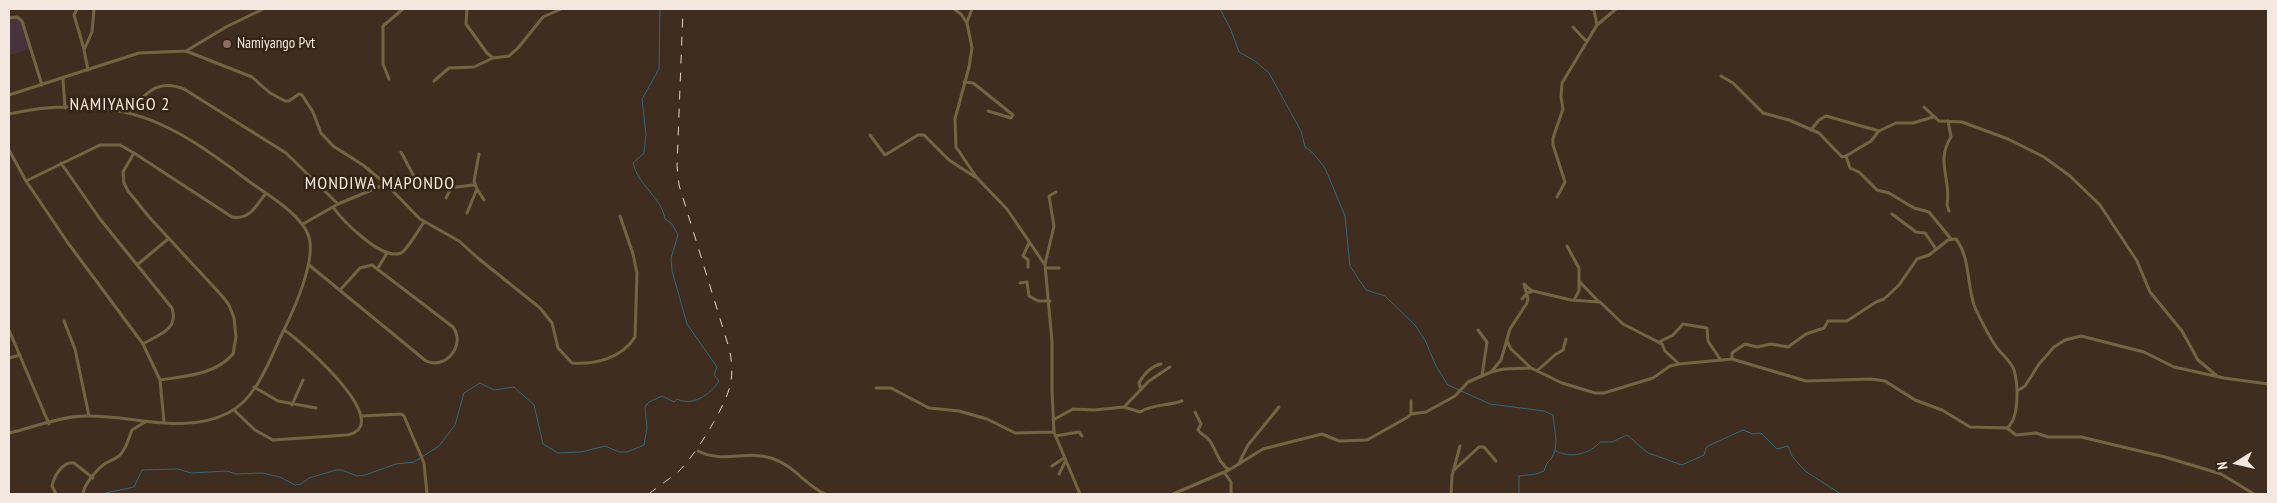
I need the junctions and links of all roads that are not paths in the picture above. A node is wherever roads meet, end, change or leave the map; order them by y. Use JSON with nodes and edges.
{"nodes":[{"id":1,"x":73,"y":9,"type":"edge"},
{"id":2,"x":77,"y":9,"type":"edge"},
{"id":3,"x":94,"y":9,"type":"edge"},
{"id":4,"x":263,"y":9,"type":"edge"},
{"id":5,"x":403,"y":9,"type":"edge"},
{"id":6,"x":467,"y":9,"type":"edge"},
{"id":7,"x":561,"y":9,"type":"edge"},
{"id":8,"x":954,"y":9,"type":"edge"},
{"id":9,"x":972,"y":9,"type":"edge"},
{"id":10,"x":1591,"y":9,"type":"edge"},
{"id":11,"x":1616,"y":9,"type":"edge"},
{"id":12,"x":74,"y":15,"type":"junction"},
{"id":13,"x":9,"y":18,"type":"edge"},
{"id":14,"x":967,"y":23,"type":"junction"},
{"id":15,"x":1597,"y":25,"type":"junction"},
{"id":16,"x":1573,"y":27,"type":"dead end"},
{"id":17,"x":1587,"y":42,"type":"junction"},
{"id":18,"x":84,"y":50,"type":"junction"},
{"id":19,"x":186,"y":51,"type":"junction"},
{"id":20,"x":493,"y":58,"type":"junction"},
{"id":21,"x":88,"y":70,"type":"junction"},
{"id":22,"x":1721,"y":76,"type":"dead end"},
{"id":23,"x":62,"y":79,"type":"junction"},
{"id":24,"x":389,"y":79,"type":"dead end"},
{"id":25,"x":434,"y":81,"type":"dead end"},
{"id":26,"x":964,"y":82,"type":"junction"},
{"id":27,"x":42,"y":85,"type":"junction"},
{"id":28,"x":9,"y":95,"type":"edge"},
{"id":29,"x":1924,"y":107,"type":"dead end"},
{"id":30,"x":65,"y":108,"type":"junction"},
{"id":31,"x":988,"y":111,"type":"dead end"},
{"id":32,"x":127,"y":113,"type":"junction"},
{"id":33,"x":9,"y":114,"type":"edge"},
{"id":34,"x":1933,"y":117,"type":"junction"},
{"id":35,"x":1948,"y":120,"type":"junction"},
{"id":36,"x":1810,"y":130,"type":"junction"},
{"id":37,"x":1879,"y":131,"type":"junction"},
{"id":38,"x":870,"y":135,"type":"dead end"},
{"id":39,"x":9,"y":150,"type":"edge"},
{"id":40,"x":401,"y":152,"type":"dead end"},
{"id":41,"x":134,"y":153,"type":"junction"},
{"id":42,"x":479,"y":154,"type":"dead end"},
{"id":43,"x":1846,"y":156,"type":"junction"},
{"id":44,"x":61,"y":163,"type":"junction"},
{"id":45,"x":977,"y":178,"type":"junction"},
{"id":46,"x":26,"y":181,"type":"junction"},
{"id":47,"x":386,"y":184,"type":"junction"},
{"id":48,"x":418,"y":184,"type":"junction"},
{"id":49,"x":474,"y":185,"type":"junction"},
{"id":50,"x":451,"y":188,"type":"junction"},
{"id":51,"x":477,"y":189,"type":"junction"},
{"id":52,"x":1056,"y":192,"type":"dead end"},
{"id":53,"x":266,"y":193,"type":"junction"},
{"id":54,"x":1557,"y":197,"type":"dead end"},
{"id":55,"x":446,"y":198,"type":"dead end"},
{"id":56,"x":484,"y":200,"type":"dead end"},
{"id":57,"x":338,"y":204,"type":"junction"},
{"id":58,"x":333,"y":207,"type":"junction"},
{"id":59,"x":1949,"y":211,"type":"dead end"},
{"id":60,"x":467,"y":213,"type":"dead end"},
{"id":61,"x":1892,"y":214,"type":"dead end"},
{"id":62,"x":620,"y":216,"type":"dead end"},
{"id":63,"x":424,"y":222,"type":"junction"},
{"id":64,"x":302,"y":224,"type":"junction"},
{"id":65,"x":168,"y":239,"type":"junction"},
{"id":66,"x":1951,"y":239,"type":"junction"},
{"id":67,"x":1030,"y":243,"type":"junction"},
{"id":68,"x":1567,"y":246,"type":"dead end"},
{"id":69,"x":1936,"y":249,"type":"junction"},
{"id":70,"x":387,"y":253,"type":"junction"},
{"id":71,"x":137,"y":265,"type":"junction"},
{"id":72,"x":310,"y":266,"type":"junction"},
{"id":73,"x":1045,"y":266,"type":"junction"},
{"id":74,"x":1028,"y":267,"type":"dead end"},
{"id":75,"x":378,"y":268,"type":"junction"},
{"id":76,"x":1059,"y":268,"type":"dead end"},
{"id":77,"x":1579,"y":281,"type":"junction"},
{"id":78,"x":1020,"y":283,"type":"dead end"},
{"id":79,"x":341,"y":289,"type":"junction"},
{"id":80,"x":1533,"y":291,"type":"junction"},
{"id":81,"x":1527,"y":293,"type":"junction"},
{"id":82,"x":1575,"y":298,"type":"junction"},
{"id":83,"x":1522,"y":299,"type":"dead end"},
{"id":84,"x":1050,"y":301,"type":"junction"},
{"id":85,"x":1600,"y":302,"type":"junction"},
{"id":86,"x":64,"y":321,"type":"dead end"},
{"id":87,"x":9,"y":330,"type":"edge"},
{"id":88,"x":284,"y":330,"type":"junction"},
{"id":89,"x":1478,"y":330,"type":"dead end"},
{"id":90,"x":1566,"y":339,"type":"dead end"},
{"id":91,"x":1507,"y":341,"type":"junction"},
{"id":92,"x":1659,"y":342,"type":"junction"},
{"id":93,"x":143,"y":344,"type":"junction"},
{"id":94,"x":20,"y":355,"type":"junction"},
{"id":95,"x":9,"y":358,"type":"edge"},
{"id":96,"x":1720,"y":359,"type":"junction"},
{"id":97,"x":1732,"y":360,"type":"junction"},
{"id":98,"x":1161,"y":364,"type":"dead end"},
{"id":99,"x":1679,"y":364,"type":"junction"},
{"id":100,"x":1170,"y":366,"type":"dead end"},
{"id":101,"x":1531,"y":368,"type":"junction"},
{"id":102,"x":1538,"y":370,"type":"junction"},
{"id":103,"x":1491,"y":372,"type":"junction"},
{"id":104,"x":1482,"y":376,"type":"junction"},
{"id":105,"x":2217,"y":376,"type":"junction"},
{"id":106,"x":160,"y":380,"type":"junction"},
{"id":107,"x":303,"y":380,"type":"dead end"},
{"id":108,"x":2268,"y":384,"type":"edge"},
{"id":109,"x":254,"y":387,"type":"junction"},
{"id":110,"x":876,"y":388,"type":"dead end"},
{"id":111,"x":1141,"y":389,"type":"junction"},
{"id":112,"x":2017,"y":391,"type":"junction"},
{"id":113,"x":1182,"y":401,"type":"dead end"},
{"id":114,"x":1411,"y":401,"type":"dead end"},
{"id":115,"x":292,"y":405,"type":"junction"},
{"id":116,"x":1124,"y":407,"type":"junction"},
{"id":117,"x":1279,"y":407,"type":"dead end"},
{"id":118,"x":316,"y":408,"type":"dead end"},
{"id":119,"x":234,"y":410,"type":"junction"},
{"id":120,"x":1195,"y":412,"type":"dead end"},
{"id":121,"x":1411,"y":414,"type":"junction"},
{"id":122,"x":89,"y":416,"type":"junction"},
{"id":123,"x":362,"y":416,"type":"junction"},
{"id":124,"x":1053,"y":420,"type":"junction"},
{"id":125,"x":148,"y":421,"type":"junction"},
{"id":126,"x":164,"y":422,"type":"junction"},
{"id":127,"x":49,"y":424,"type":"junction"},
{"id":128,"x":2007,"y":428,"type":"junction"},
{"id":129,"x":9,"y":433,"type":"edge"},
{"id":130,"x":1055,"y":434,"type":"junction"},
{"id":131,"x":1082,"y":436,"type":"dead end"},
{"id":132,"x":1460,"y":446,"type":"dead end"},
{"id":133,"x":698,"y":451,"type":"dead end"},
{"id":134,"x":1065,"y":460,"type":"junction"},
{"id":135,"x":1496,"y":461,"type":"dead end"},
{"id":136,"x":1239,"y":464,"type":"junction"},
{"id":137,"x":1052,"y":466,"type":"dead end"},
{"id":138,"x":1229,"y":470,"type":"junction"},
{"id":139,"x":1453,"y":471,"type":"junction"},
{"id":140,"x":1224,"y":472,"type":"junction"},
{"id":141,"x":1059,"y":474,"type":"dead end"},
{"id":142,"x":93,"y":478,"type":"junction"},
{"id":143,"x":817,"y":490,"type":"junction"},
{"id":144,"x":56,"y":494,"type":"edge"},
{"id":145,"x":82,"y":494,"type":"edge"},
{"id":146,"x":427,"y":494,"type":"edge"},
{"id":147,"x":814,"y":494,"type":"edge"},
{"id":148,"x":825,"y":494,"type":"edge"},
{"id":149,"x":1080,"y":494,"type":"edge"},
{"id":150,"x":1173,"y":494,"type":"edge"},
{"id":151,"x":1231,"y":494,"type":"edge"},
{"id":152,"x":1450,"y":494,"type":"edge"},
{"id":153,"x":2254,"y":494,"type":"edge"}],
"edges":[{"from":1,"to":12,"type":"street"},
{"from":2,"to":12,"type":"street"},
{"from":3,"to":18,"type":"street"},
{"from":4,"to":19,"type":"street"},
{"from":5,"to":24,"type":"street"},
{"from":6,"to":20,"type":"street"},
{"from":7,"to":20,"type":"street"},
{"from":8,"to":14,"type":"street"},
{"from":9,"to":14,"type":"street"},
{"from":10,"to":15,"type":"street"},
{"from":11,"to":15,"type":"street"},
{"from":12,"to":18,"type":"street"},
{"from":13,"to":27,"type":"street"},
{"from":14,"to":26,"type":"street"},
{"from":15,"to":17,"type":"street"},
{"from":16,"to":17,"type":"street"},
{"from":17,"to":54,"type":"street"},
{"from":18,"to":21,"type":"street"},
{"from":19,"to":21,"type":"street"},
{"from":19,"to":47,"type":"street"},
{"from":20,"to":25,"type":"street"},
{"from":21,"to":23,"type":"street"},
{"from":22,"to":36,"type":"street"},
{"from":23,"to":27,"type":"street"},
{"from":23,"to":30,"type":"street"},
{"from":26,"to":31,"type":"street"},
{"from":26,"to":45,"type":"street"},
{"from":27,"to":28,"type":"street"},
{"from":29,"to":34,"type":"street"},
{"from":30,"to":32,"type":"street"},
{"from":30,"to":33,"type":"street"},
{"from":32,"to":53,"type":"street"},
{"from":32,"to":57,"type":"street"},
{"from":34,"to":35,"type":"street"},
{"from":34,"to":37,"type":"street"},
{"from":35,"to":59,"type":"street"},
{"from":35,"to":105,"type":"street"},
{"from":36,"to":37,"type":"street"},
{"from":36,"to":43,"type":"street"},
{"from":37,"to":43,"type":"street"},
{"from":38,"to":45,"type":"street"},
{"from":39,"to":46,"type":"street"},
{"from":40,"to":48,"type":"street"},
{"from":41,"to":44,"type":"street"},
{"from":41,"to":53,"type":"street"},
{"from":41,"to":65,"type":"street"},
{"from":42,"to":49,"type":"street"},
{"from":43,"to":66,"type":"street"},
{"from":44,"to":46,"type":"street"},
{"from":44,"to":71,"type":"street"},
{"from":45,"to":67,"type":"street"},
{"from":46,"to":93,"type":"street"},
{"from":47,"to":48,"type":"street"},
{"from":47,"to":57,"type":"street"},
{"from":47,"to":63,"type":"street"},
{"from":48,"to":50,"type":"street"},
{"from":49,"to":50,"type":"street"},
{"from":49,"to":51,"type":"street"},
{"from":50,"to":55,"type":"street"},
{"from":51,"to":56,"type":"street"},
{"from":51,"to":60,"type":"street"},
{"from":52,"to":73,"type":"street"},
{"from":53,"to":64,"type":"street"},
{"from":57,"to":58,"type":"street"},
{"from":58,"to":64,"type":"street"},
{"from":58,"to":70,"type":"street"},
{"from":61,"to":69,"type":"street"},
{"from":62,"to":63,"type":"street"},
{"from":63,"to":70,"type":"street"},
{"from":64,"to":72,"type":"street"},
{"from":65,"to":71,"type":"street"},
{"from":65,"to":106,"type":"street"},
{"from":66,"to":69,"type":"street"},
{"from":66,"to":112,"type":"street"},
{"from":67,"to":73,"type":"street"},
{"from":67,"to":74,"type":"street"},
{"from":68,"to":77,"type":"street"},
{"from":69,"to":97,"type":"street"},
{"from":70,"to":75,"type":"street"},
{"from":71,"to":93,"type":"street"},
{"from":72,"to":79,"type":"street"},
{"from":72,"to":88,"type":"street"},
{"from":73,"to":76,"type":"street"},
{"from":73,"to":84,"type":"street"},
{"from":75,"to":79,"type":"street"},
{"from":75,"to":79,"type":"street"},
{"from":77,"to":82,"type":"street"},
{"from":77,"to":85,"type":"street"},
{"from":78,"to":84,"type":"street"},
{"from":80,"to":81,"type":"street"},
{"from":80,"to":81,"type":"street"},
{"from":80,"to":82,"type":"street"},
{"from":81,"to":83,"type":"street"},
{"from":81,"to":91,"type":"street"},
{"from":82,"to":85,"type":"street"},
{"from":84,"to":124,"type":"street"},
{"from":85,"to":92,"type":"street"},
{"from":86,"to":122,"type":"street"},
{"from":87,"to":94,"type":"street"},
{"from":88,"to":109,"type":"street"},
{"from":88,"to":123,"type":"street"},
{"from":89,"to":104,"type":"street"},
{"from":90,"to":102,"type":"street"},
{"from":91,"to":101,"type":"street"},
{"from":91,"to":103,"type":"street"},
{"from":92,"to":96,"type":"street"},
{"from":92,"to":99,"type":"street"},
{"from":93,"to":106,"type":"street"},
{"from":94,"to":95,"type":"street"},
{"from":94,"to":127,"type":"street"},
{"from":96,"to":97,"type":"street"},
{"from":96,"to":99,"type":"street"},
{"from":97,"to":128,"type":"street"},
{"from":98,"to":111,"type":"street"},
{"from":99,"to":102,"type":"street"},
{"from":100,"to":111,"type":"street"},
{"from":101,"to":102,"type":"street"},
{"from":101,"to":103,"type":"street"},
{"from":103,"to":104,"type":"street"},
{"from":104,"to":121,"type":"street"},
{"from":105,"to":108,"type":"street"},
{"from":105,"to":112,"type":"street"},
{"from":106,"to":126,"type":"street"},
{"from":107,"to":115,"type":"street"},
{"from":109,"to":115,"type":"street"},
{"from":109,"to":119,"type":"street"},
{"from":110,"to":130,"type":"street"},
{"from":111,"to":116,"type":"street"},
{"from":112,"to":128,"type":"street"},
{"from":113,"to":116,"type":"street"},
{"from":114,"to":121,"type":"street"},
{"from":115,"to":118,"type":"street"},
{"from":116,"to":124,"type":"street"},
{"from":117,"to":136,"type":"street"},
{"from":119,"to":123,"type":"street"},
{"from":119,"to":126,"type":"street"},
{"from":120,"to":138,"type":"street"},
{"from":121,"to":136,"type":"street"},
{"from":122,"to":125,"type":"street"},
{"from":122,"to":127,"type":"street"},
{"from":123,"to":146,"type":"street"},
{"from":124,"to":130,"type":"street"},
{"from":125,"to":126,"type":"street"},
{"from":125,"to":142,"type":"street"},
{"from":127,"to":129,"type":"street"},
{"from":128,"to":153,"type":"street"},
{"from":130,"to":131,"type":"street"},
{"from":130,"to":134,"type":"street"},
{"from":132,"to":139,"type":"street"},
{"from":133,"to":143,"type":"street"},
{"from":134,"to":137,"type":"street"},
{"from":134,"to":141,"type":"street"},
{"from":134,"to":149,"type":"street"},
{"from":135,"to":139,"type":"street"},
{"from":136,"to":138,"type":"street"},
{"from":138,"to":140,"type":"street"},
{"from":139,"to":152,"type":"street"},
{"from":140,"to":150,"type":"street"},
{"from":140,"to":151,"type":"street"},
{"from":142,"to":144,"type":"street"},
{"from":142,"to":145,"type":"street"},
{"from":143,"to":147,"type":"street"},
{"from":143,"to":148,"type":"street"}]}
